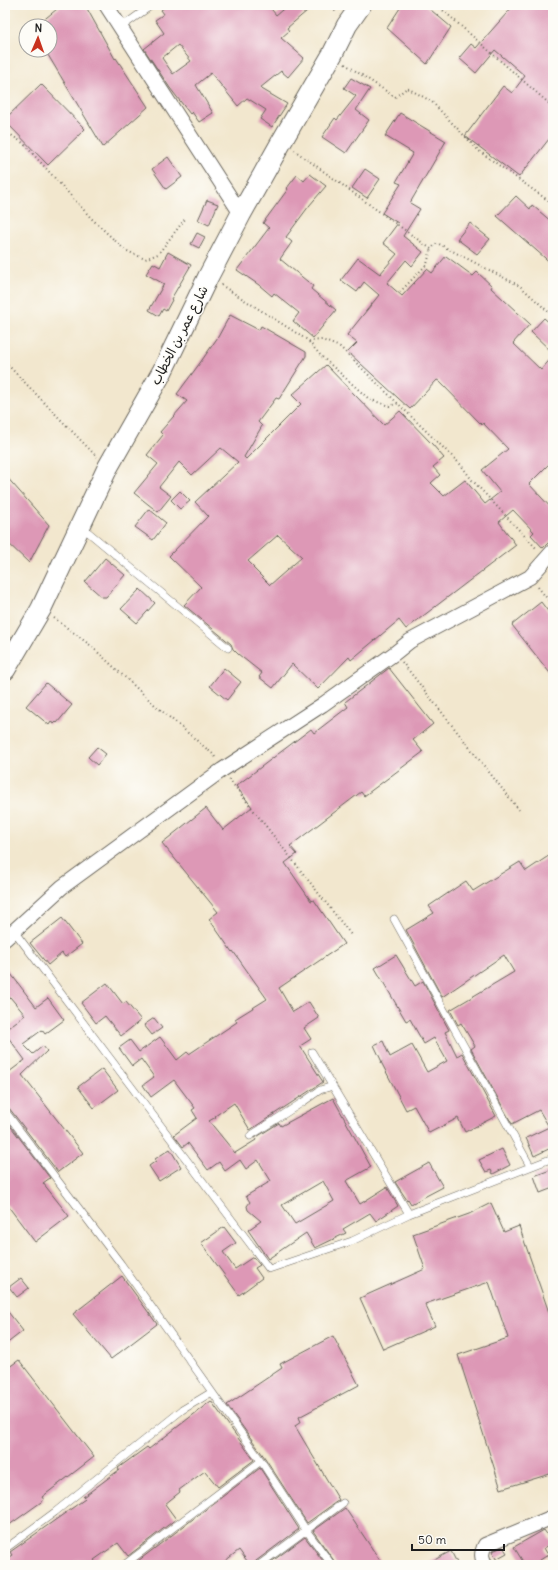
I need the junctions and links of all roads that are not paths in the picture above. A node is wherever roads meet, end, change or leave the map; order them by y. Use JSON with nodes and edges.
{"nodes":[{"id":1,"x":106,"y":5,"type":"edge"},
{"id":2,"x":152,"y":5,"type":"edge"},
{"id":3,"x":361,"y":5,"type":"edge"},
{"id":4,"x":120,"y":28,"type":"junction"},
{"id":5,"x":242,"y":214,"type":"junction"},
{"id":6,"x":80,"y":526,"type":"junction"},
{"id":7,"x":549,"y":555,"type":"edge"},
{"id":8,"x":228,"y":648,"type":"dead end"},
{"id":9,"x":6,"y":665,"type":"edge"},
{"id":10,"x":394,"y":919,"type":"dead end"},
{"id":11,"x":9,"y":935,"type":"edge"},
{"id":12,"x":312,"y":1052,"type":"dead end"},
{"id":13,"x":333,"y":1086,"type":"junction"},
{"id":14,"x":5,"y":1110,"type":"edge"},
{"id":15,"x":250,"y":1136,"type":"dead end"},
{"id":16,"x":553,"y":1158,"type":"edge"},
{"id":17,"x":530,"y":1166,"type":"junction"},
{"id":18,"x":409,"y":1214,"type":"junction"},
{"id":19,"x":212,"y":1392,"type":"junction"},
{"id":20,"x":261,"y":1461,"type":"junction"},
{"id":21,"x":343,"y":1503,"type":"dead end"},
{"id":22,"x":553,"y":1517,"type":"edge"},
{"id":23,"x":306,"y":1530,"type":"junction"},
{"id":24,"x":5,"y":1549,"type":"edge"},
{"id":25,"x":124,"y":1565,"type":"edge"},
{"id":26,"x":259,"y":1565,"type":"edge"},
{"id":27,"x":332,"y":1565,"type":"edge"},
{"id":28,"x":486,"y":1565,"type":"edge"}],
"edges":[{"from":1,"to":4,"type":"street"},
{"from":2,"to":4,"type":"lane"},
{"from":3,"to":5,"type":"main road","name":"شارع عمر بن الخطاب"},
{"from":4,"to":5,"type":"street"},
{"from":5,"to":6,"type":"main road","name":"شارع عمر بن الخطاب"},
{"from":6,"to":8,"type":"lane"},
{"from":6,"to":9,"type":"main road","name":"شارع عمر بن الخطاب"},
{"from":7,"to":11,"type":"street"},
{"from":10,"to":17,"type":"lane"},
{"from":11,"to":18,"type":"lane"},
{"from":12,"to":13,"type":"lane"},
{"from":13,"to":15,"type":"lane"},
{"from":13,"to":18,"type":"lane"},
{"from":14,"to":19,"type":"lane"},
{"from":16,"to":17,"type":"lane"},
{"from":17,"to":18,"type":"lane"},
{"from":19,"to":20,"type":"lane"},
{"from":19,"to":24,"type":"lane"},
{"from":20,"to":23,"type":"lane"},
{"from":20,"to":25,"type":"lane"},
{"from":21,"to":23,"type":"lane"},
{"from":22,"to":28,"type":"street"},
{"from":23,"to":26,"type":"lane"},
{"from":23,"to":27,"type":"lane"}]}
